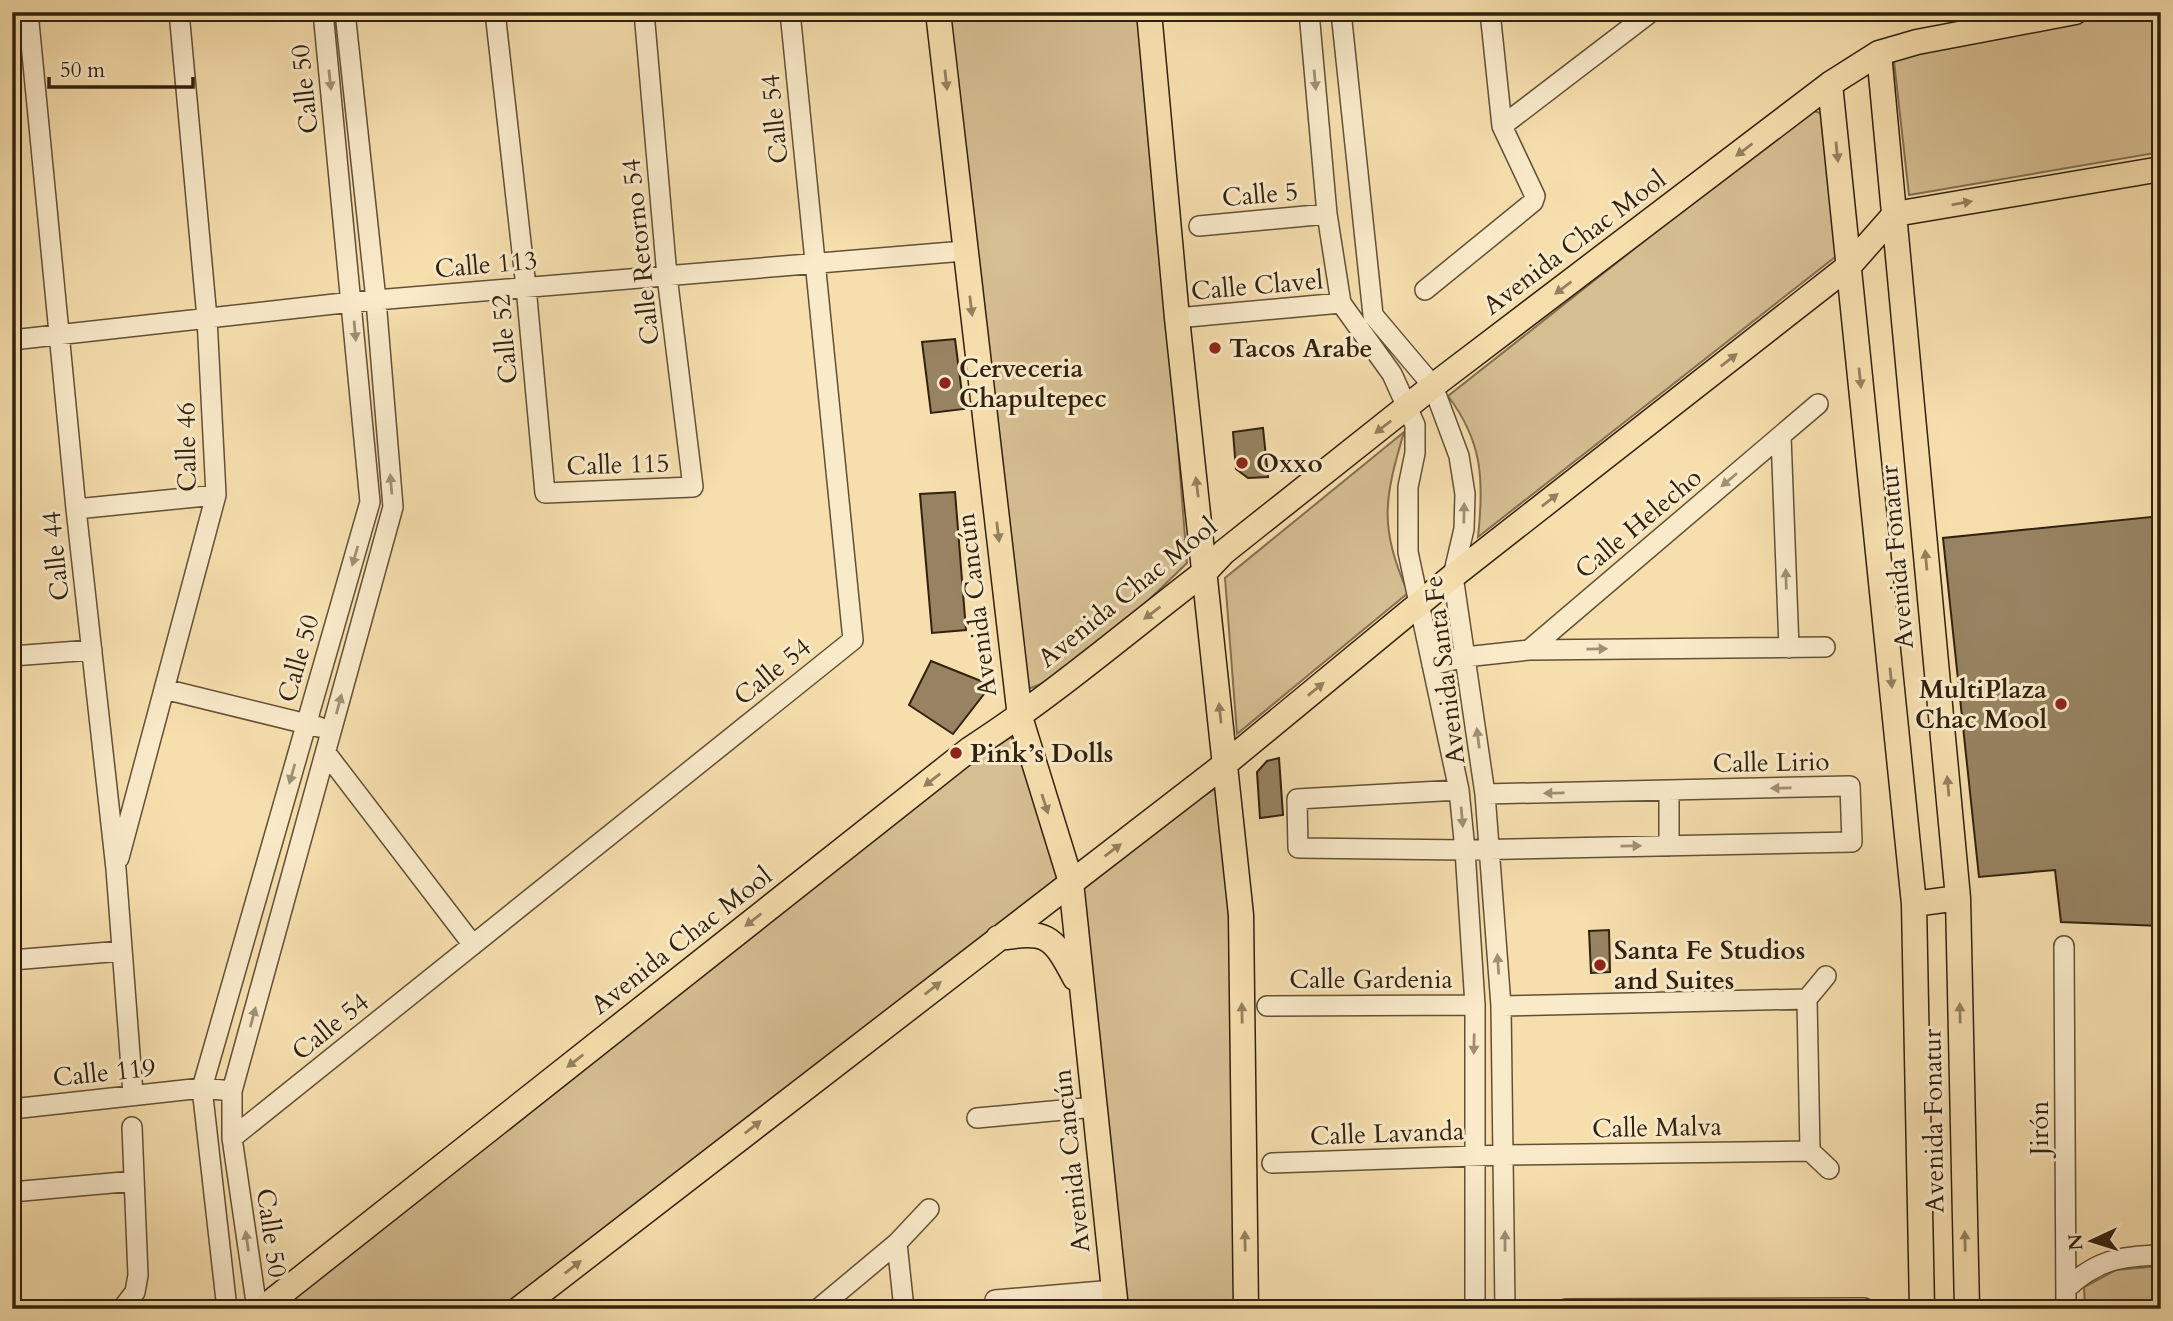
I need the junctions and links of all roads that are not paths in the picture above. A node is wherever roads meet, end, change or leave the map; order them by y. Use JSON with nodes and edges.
{"nodes":[{"id":1,"x":28,"y":12,"type":"edge"},
{"id":2,"x":179,"y":12,"type":"edge"},
{"id":3,"x":323,"y":12,"type":"edge"},
{"id":4,"x":345,"y":12,"type":"edge"},
{"id":5,"x":495,"y":12,"type":"edge"},
{"id":6,"x":644,"y":12,"type":"edge"},
{"id":7,"x":790,"y":12,"type":"edge"},
{"id":8,"x":938,"y":12,"type":"edge"},
{"id":9,"x":1150,"y":12,"type":"edge"},
{"id":10,"x":1309,"y":12,"type":"edge"},
{"id":11,"x":1341,"y":12,"type":"edge"},
{"id":12,"x":1490,"y":12,"type":"edge"},
{"id":13,"x":1651,"y":12,"type":"edge"},
{"id":14,"x":2075,"y":12,"type":"edge"},
{"id":15,"x":1879,"y":53,"type":"junction"},
{"id":16,"x":1830,"y":84,"type":"junction"},
{"id":17,"x":1502,"y":125,"type":"junction"},
{"id":18,"x":2161,"y":169,"type":"edge"},
{"id":19,"x":1326,"y":214,"type":"junction"},
{"id":20,"x":1895,"y":214,"type":"junction"},
{"id":21,"x":1199,"y":226,"type":"dead end"},
{"id":22,"x":964,"y":251,"type":"junction"},
{"id":23,"x":816,"y":264,"type":"junction"},
{"id":24,"x":1849,"y":267,"type":"junction"},
{"id":25,"x":667,"y":276,"type":"junction"},
{"id":26,"x":526,"y":287,"type":"junction"},
{"id":27,"x":1424,"y":290,"type":"dead end"},
{"id":28,"x":376,"y":300,"type":"junction"},
{"id":29,"x":352,"y":302,"type":"junction"},
{"id":30,"x":1341,"y":303,"type":"junction"},
{"id":31,"x":207,"y":318,"type":"junction"},
{"id":32,"x":1177,"y":318,"type":"junction"},
{"id":33,"x":60,"y":335,"type":"junction"},
{"id":34,"x":12,"y":340,"type":"edge"},
{"id":35,"x":1433,"y":386,"type":"junction"},
{"id":36,"x":1818,"y":404,"type":"dead end"},
{"id":37,"x":1408,"y":407,"type":"junction"},
{"id":38,"x":1781,"y":436,"type":"junction"},
{"id":39,"x":693,"y":487,"type":"joint"},
{"id":40,"x":545,"y":494,"type":"joint"},
{"id":41,"x":216,"y":495,"type":"junction"},
{"id":42,"x":76,"y":509,"type":"junction"},
{"id":43,"x":1211,"y":557,"type":"junction"},
{"id":44,"x":1453,"y":576,"type":"junction"},
{"id":45,"x":1418,"y":605,"type":"junction"},
{"id":46,"x":1825,"y":647,"type":"dead end"},
{"id":47,"x":1789,"y":648,"type":"junction"},
{"id":48,"x":92,"y":650,"type":"junction"},
{"id":49,"x":1529,"y":650,"type":"junction"},
{"id":50,"x":12,"y":656,"type":"edge"},
{"id":51,"x":1465,"y":657,"type":"junction"},
{"id":52,"x":1432,"y":665,"type":"junction"},
{"id":53,"x":164,"y":689,"type":"junction"},
{"id":54,"x":1020,"y":717,"type":"junction"},
{"id":55,"x":306,"y":724,"type":"junction"},
{"id":56,"x":332,"y":731,"type":"junction"},
{"id":57,"x":326,"y":753,"type":"junction"},
{"id":58,"x":1225,"y":764,"type":"junction"},
{"id":59,"x":1460,"y":790,"type":"junction"},
{"id":60,"x":1669,"y":790,"type":"junction"},
{"id":61,"x":1485,"y":794,"type":"junction"},
{"id":62,"x":1670,"y":846,"type":"junction"},
{"id":63,"x":1489,"y":849,"type":"junction"},
{"id":64,"x":1465,"y":850,"type":"junction"},
{"id":65,"x":117,"y":869,"type":"junction"},
{"id":66,"x":1071,"y":881,"type":"junction"},
{"id":67,"x":1958,"y":898,"type":"junction"},
{"id":68,"x":1914,"y":904,"type":"junction"},
{"id":69,"x":997,"y":938,"type":"junction"},
{"id":70,"x":473,"y":945,"type":"junction"},
{"id":71,"x":2064,"y":946,"type":"dead end"},
{"id":72,"x":122,"y":951,"type":"junction"},
{"id":73,"x":12,"y":960,"type":"edge"},
{"id":74,"x":1826,"y":976,"type":"dead end"},
{"id":75,"x":1083,"y":993,"type":"junction"},
{"id":76,"x":1807,"y":999,"type":"junction"},
{"id":77,"x":1475,"y":1005,"type":"junction"},
{"id":78,"x":1267,"y":1006,"type":"dead end"},
{"id":79,"x":1501,"y":1006,"type":"junction"},
{"id":80,"x":202,"y":1088,"type":"junction"},
{"id":81,"x":232,"y":1091,"type":"junction"},
{"id":82,"x":132,"y":1094,"type":"junction"},
{"id":83,"x":1095,"y":1107,"type":"junction"},
{"id":84,"x":12,"y":1109,"type":"edge"},
{"id":85,"x":977,"y":1118,"type":"dead end"},
{"id":86,"x":132,"y":1127,"type":"dead end"},
{"id":87,"x":232,"y":1138,"type":"junction"},
{"id":88,"x":1810,"y":1151,"type":"junction"},
{"id":89,"x":1504,"y":1155,"type":"junction"},
{"id":90,"x":1473,"y":1156,"type":"junction"},
{"id":91,"x":1272,"y":1163,"type":"dead end"},
{"id":92,"x":1829,"y":1169,"type":"dead end"},
{"id":93,"x":134,"y":1181,"type":"junction"},
{"id":94,"x":12,"y":1192,"type":"edge"},
{"id":95,"x":929,"y":1209,"type":"dead end"},
{"id":96,"x":897,"y":1243,"type":"junction"},
{"id":97,"x":2161,"y":1255,"type":"edge"},
{"id":98,"x":2067,"y":1288,"type":"junction"},
{"id":99,"x":1115,"y":1299,"type":"edge"},
{"id":100,"x":995,"y":1300,"type":"dead end"},
{"id":101,"x":264,"y":1308,"type":"edge"},
{"id":102,"x":1864,"y":1308,"type":"edge"},
{"id":103,"x":122,"y":1309,"type":"edge"},
{"id":104,"x":227,"y":1309,"type":"edge"},
{"id":105,"x":519,"y":1309,"type":"edge"},
{"id":106,"x":818,"y":1309,"type":"edge"},
{"id":107,"x":904,"y":1309,"type":"edge"},
{"id":108,"x":1246,"y":1309,"type":"edge"},
{"id":109,"x":1475,"y":1309,"type":"edge"},
{"id":110,"x":1505,"y":1309,"type":"edge"},
{"id":111,"x":1566,"y":1309,"type":"edge"},
{"id":112,"x":1922,"y":1309,"type":"edge"},
{"id":113,"x":1967,"y":1309,"type":"edge"},
{"id":114,"x":2066,"y":1309,"type":"edge"}],
"edges":[{"from":1,"to":33,"type":"street","name":"Calle 44"},
{"from":2,"to":31,"type":"street","name":"Calle 46"},
{"from":3,"to":29,"type":"street","name":"Calle 50","one_way":true},
{"from":4,"to":28,"type":"street","name":"Calle 50"},
{"from":5,"to":26,"type":"street","name":"Calle 52"},
{"from":6,"to":25,"type":"street","name":"Calle Retorno 54"},
{"from":7,"to":23,"type":"street","name":"Calle 54"},
{"from":8,"to":22,"type":"main road","name":"Avenida Cancún","one_way":true},
{"from":9,"to":32,"type":"main road"},
{"from":10,"to":19,"type":"street","name":"Avenida Santa Fe","one_way":true},
{"from":11,"to":35,"type":"street","name":"Avenida Santa Fe"},
{"from":12,"to":17,"type":"street"},
{"from":13,"to":17,"type":"street"},
{"from":14,"to":15,"type":"main road","name":"Avenida Chac Mool"},
{"from":15,"to":16,"type":"main road","name":"Avenida Chac Mool"},
{"from":15,"to":20,"type":"main road","name":"Avenida Fonatur"},
{"from":16,"to":24,"type":"main road","name":"Avenida Fonatur","one_way":true},
{"from":16,"to":35,"type":"main road","name":"Avenida Chac Mool","one_way":true},
{"from":17,"to":27,"type":"street"},
{"from":20,"to":18,"type":"main road","one_way":true},
{"from":19,"to":21,"type":"street","name":"Calle 5"},
{"from":19,"to":30,"type":"street","name":"Avenida Santa Fe"},
{"from":20,"to":24,"type":"main road"},
{"from":67,"to":20,"type":"main road","name":"Avenida Fonatur","one_way":true},
{"from":22,"to":23,"type":"street","name":"Calle 113"},
{"from":22,"to":54,"type":"main road","name":"Avenida Cancún","one_way":true},
{"from":23,"to":25,"type":"street","name":"Calle 113"},
{"from":23,"to":70,"type":"street","name":"Calle 54"},
{"from":44,"to":24,"type":"main road","one_way":true},
{"from":24,"to":68,"type":"main road","name":"Avenida Fonatur","one_way":true},
{"from":25,"to":26,"type":"street","name":"Calle 113"},
{"from":25,"to":39,"type":"street","name":"Calle Retorno 54"},
{"from":26,"to":28,"type":"street","name":"Calle 113"},
{"from":26,"to":40,"type":"street","name":"Calle 52"},
{"from":28,"to":29,"type":"street","name":"Calle 113"},
{"from":56,"to":28,"type":"street","name":"Calle 50","one_way":true},
{"from":29,"to":31,"type":"street","name":"Calle 113"},
{"from":29,"to":55,"type":"street","name":"Calle 50","one_way":true},
{"from":30,"to":32,"type":"street","name":"Calle Clavel"},
{"from":30,"to":37,"type":"street","name":"Avenida Santa Fe"},
{"from":31,"to":33,"type":"street","name":"Calle 113"},
{"from":31,"to":41,"type":"street","name":"Calle 46"},
{"from":43,"to":32,"type":"main road","one_way":true},
{"from":33,"to":34,"type":"street","name":"Calle 113"},
{"from":33,"to":42,"type":"street","name":"Calle 44"},
{"from":35,"to":37,"type":"main road","name":"Avenida Chac Mool"},
{"from":44,"to":35,"type":"street","name":"Avenida Santa Fe","one_way":true},
{"from":36,"to":38,"type":"street","name":"Calle Helecho"},
{"from":37,"to":43,"type":"main road","name":"Avenida Chac Mool","one_way":true},
{"from":37,"to":45,"type":"street","name":"Avenida Santa Fe"},
{"from":47,"to":38,"type":"street","one_way":true},
{"from":38,"to":49,"type":"street","name":"Calle Helecho","one_way":true},
{"from":39,"to":40,"type":"street","name":"Calle 115"},
{"from":41,"to":42,"type":"street"},
{"from":41,"to":53,"type":"street","name":"Calle 46"},
{"from":42,"to":48,"type":"street","name":"Calle 44"},
{"from":43,"to":54,"type":"main road","name":"Avenida Chac Mool","one_way":true},
{"from":58,"to":43,"type":"main road","one_way":true},
{"from":44,"to":45,"type":"main road"},
{"from":44,"to":51,"type":"street","name":"Avenida Santa Fe"},
{"from":45,"to":52,"type":"street","name":"Avenida Santa Fe"},
{"from":58,"to":45,"type":"main road","one_way":true},
{"from":46,"to":47,"type":"street"},
{"from":49,"to":47,"type":"street","one_way":true},
{"from":48,"to":50,"type":"street"},
{"from":48,"to":65,"type":"street","name":"Calle 44"},
{"from":49,"to":51,"type":"street"},
{"from":51,"to":52,"type":"street"},
{"from":61,"to":51,"type":"street","name":"Avenida Santa Fe","one_way":true},
{"from":52,"to":59,"type":"street","name":"Avenida Santa Fe"},
{"from":53,"to":55,"type":"street"},
{"from":53,"to":65,"type":"street","name":"Calle 46"},
{"from":54,"to":66,"type":"main road","name":"Avenida Cancún","one_way":true},
{"from":54,"to":101,"type":"main road","name":"Avenida Chac Mool","one_way":true},
{"from":55,"to":56,"type":"street"},
{"from":55,"to":80,"type":"street","name":"Calle 50","one_way":true},
{"from":56,"to":57,"type":"street","name":"Calle 50"},
{"from":57,"to":70,"type":"street"},
{"from":81,"to":57,"type":"street","name":"Calle 50","one_way":true},
{"from":66,"to":58,"type":"main road","one_way":true},
{"from":108,"to":58,"type":"main road","one_way":true},
{"from":59,"to":64,"type":"street","name":"Avenida Santa Fe","one_way":true},
{"from":59,"to":64,"type":"street","name":"Calle Lirio"},
{"from":60,"to":61,"type":"street","name":"Calle Lirio","one_way":true},
{"from":60,"to":62,"type":"street"},
{"from":62,"to":60,"type":"street","name":"Calle Lirio","one_way":true},
{"from":61,"to":63,"type":"street","name":"Avenida Santa Fe"},
{"from":63,"to":62,"type":"street","name":"Calle Lirio","one_way":true},
{"from":63,"to":64,"type":"street","name":"Calle Lirio"},
{"from":79,"to":63,"type":"street","name":"Avenida Santa Fe","one_way":true},
{"from":64,"to":77,"type":"street","name":"Avenida Santa Fe"},
{"from":65,"to":72,"type":"street","name":"Calle 44"},
{"from":66,"to":69,"type":"main road"},
{"from":66,"to":75,"type":"main road","name":"Avenida Cancún"},
{"from":67,"to":68,"type":"main road"},
{"from":113,"to":67,"type":"main road","name":"Avenida Fonatur","one_way":true},
{"from":68,"to":112,"type":"main road","name":"Avenida Fonatur"},
{"from":69,"to":75,"type":"main road"},
{"from":105,"to":69,"type":"main road","one_way":true},
{"from":70,"to":87,"type":"street","name":"Calle 54"},
{"from":71,"to":98,"type":"street","name":"Jirón"},
{"from":72,"to":73,"type":"street"},
{"from":72,"to":82,"type":"street","name":"Calle 44"},
{"from":74,"to":76,"type":"street"},
{"from":75,"to":83,"type":"main road","name":"Avenida Cancún"},
{"from":76,"to":79,"type":"street"},
{"from":76,"to":88,"type":"street"},
{"from":77,"to":78,"type":"street","name":"Calle Gardenia"},
{"from":77,"to":90,"type":"street","name":"Avenida Santa Fe","one_way":true},
{"from":79,"to":89,"type":"street","name":"Avenida Santa Fe"},
{"from":80,"to":81,"type":"street","name":"Calle 119"},
{"from":80,"to":82,"type":"street","name":"Calle 119"},
{"from":80,"to":104,"type":"street","name":"Calle 50"},
{"from":81,"to":87,"type":"street","name":"Calle 50"},
{"from":82,"to":84,"type":"street","name":"Calle 119"},
{"from":83,"to":85,"type":"street"},
{"from":83,"to":99,"type":"main road","name":"Avenida Cancún"},
{"from":86,"to":93,"type":"street"},
{"from":101,"to":87,"type":"street","name":"Calle 50","one_way":true},
{"from":88,"to":89,"type":"street","name":"Calle Malva"},
{"from":88,"to":92,"type":"street"},
{"from":89,"to":90,"type":"street","name":"Calle Lavanda"},
{"from":110,"to":89,"type":"street","name":"Avenida Santa Fe","one_way":true},
{"from":90,"to":91,"type":"street","name":"Calle Lavanda"},
{"from":90,"to":109,"type":"street","name":"Avenida Santa Fe"},
{"from":93,"to":94,"type":"street"},
{"from":93,"to":103,"type":"street"},
{"from":95,"to":96,"type":"street"},
{"from":96,"to":106,"type":"street"},
{"from":96,"to":107,"type":"street"},
{"from":97,"to":98,"type":"street"},
{"from":98,"to":114,"type":"street","name":"Jirón"},
{"from":99,"to":100,"type":"street"},
{"from":102,"to":111,"type":"street"}]}
